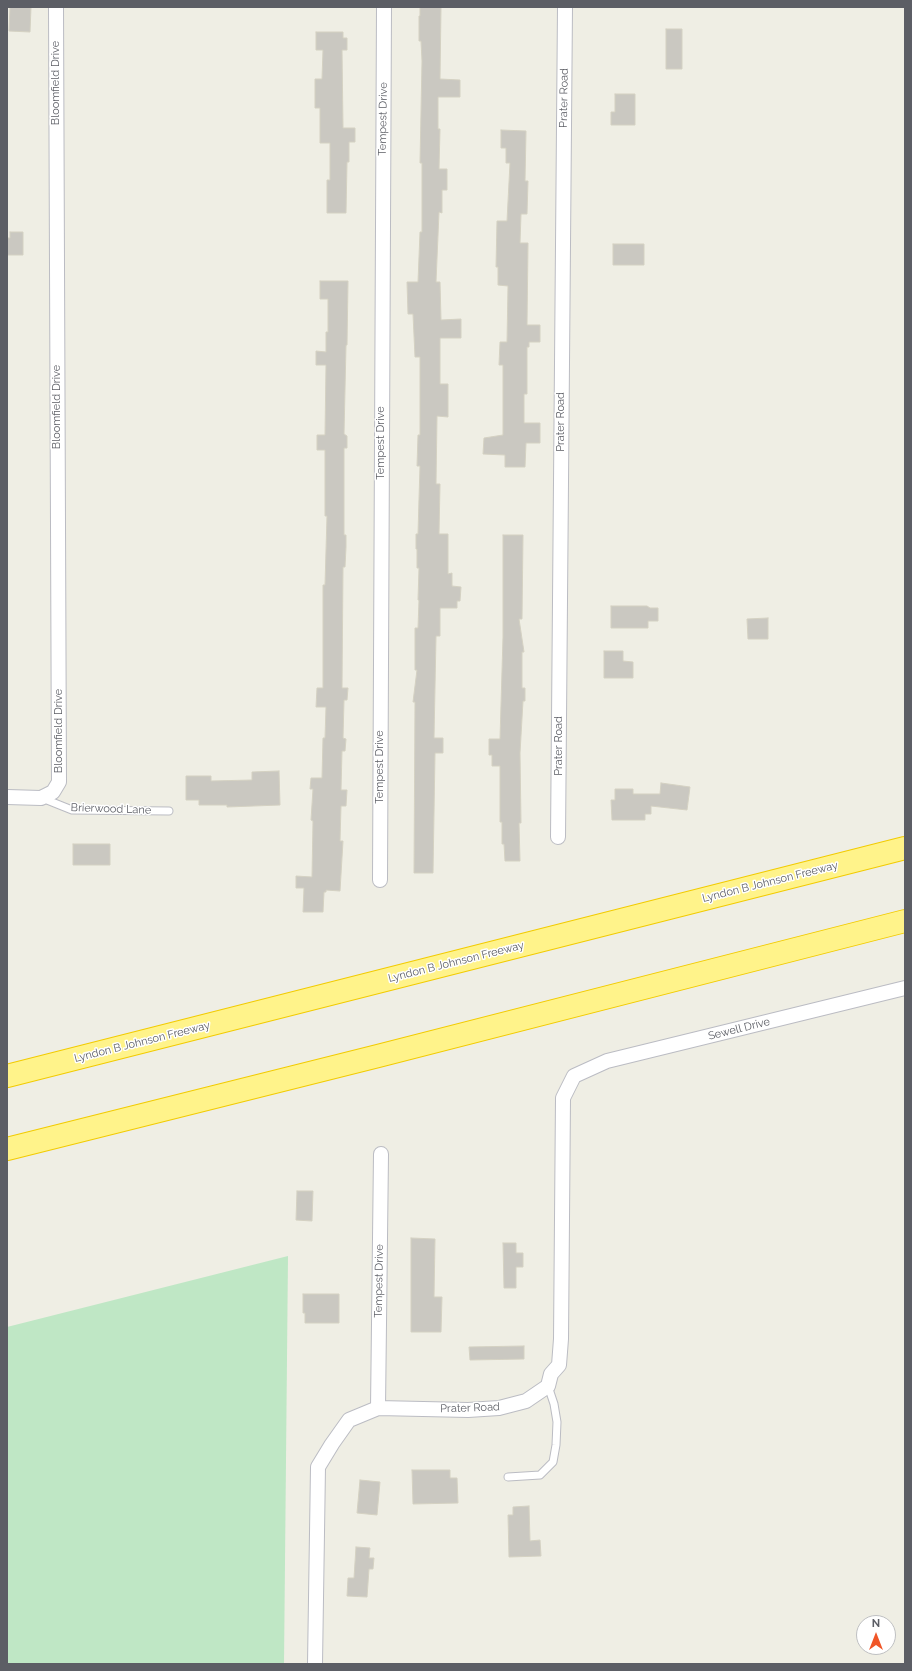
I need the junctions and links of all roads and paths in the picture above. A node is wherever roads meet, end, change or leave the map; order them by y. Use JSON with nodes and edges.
{"nodes":[{"id":1,"x":56,"y":7,"type":"edge"},
{"id":2,"x":384,"y":7,"type":"edge"},
{"id":3,"x":565,"y":7,"type":"edge"},
{"id":4,"x":7,"y":797,"type":"edge"},
{"id":5,"x":41,"y":798,"type":"junction"},
{"id":6,"x":169,"y":811,"type":"dead end"},
{"id":7,"x":905,"y":832,"type":"edge"},
{"id":8,"x":558,"y":837,"type":"dead end"},
{"id":9,"x":905,"y":848,"type":"edge"},
{"id":10,"x":380,"y":880,"type":"dead end"},
{"id":11,"x":649,"y":912,"type":"junction"},
{"id":12,"x":905,"y":921,"type":"edge"},
{"id":13,"x":905,"y":988,"type":"edge"},
{"id":14,"x":7,"y":1076,"type":"edge"},
{"id":15,"x":574,"y":1076,"type":"joint"},
{"id":16,"x":7,"y":1149,"type":"edge"},
{"id":17,"x":381,"y":1154,"type":"dead end"},
{"id":18,"x":548,"y":1386,"type":"junction"},
{"id":19,"x":378,"y":1408,"type":"junction"},
{"id":20,"x":508,"y":1477,"type":"dead end"},
{"id":21,"x":315,"y":1664,"type":"edge"}],
"edges":[{"from":1,"to":5,"type":"street","name":"Bloomfield Drive"},
{"from":2,"to":10,"type":"street","name":"Tempest Drive"},
{"from":3,"to":8,"type":"street","name":"Prater Road"},
{"from":4,"to":5,"type":"street","name":"Brierwood Lane"},
{"from":5,"to":6,"type":"lane","name":"Brierwood Lane"},
{"from":7,"to":11,"type":"highway"},
{"from":9,"to":11,"type":"highway","name":"Lyndon B Johnson Freeway"},
{"from":11,"to":14,"type":"highway","name":"Lyndon B Johnson Freeway"},
{"from":12,"to":16,"type":"highway"},
{"from":13,"to":15,"type":"street","name":"Sewell Drive"},
{"from":15,"to":18,"type":"street","name":"Prater Road"},
{"from":17,"to":19,"type":"street","name":"Tempest Drive"},
{"from":18,"to":19,"type":"street","name":"Prater Road"},
{"from":18,"to":20,"type":"lane"},
{"from":19,"to":21,"type":"street","name":"Prater Road"}]}
